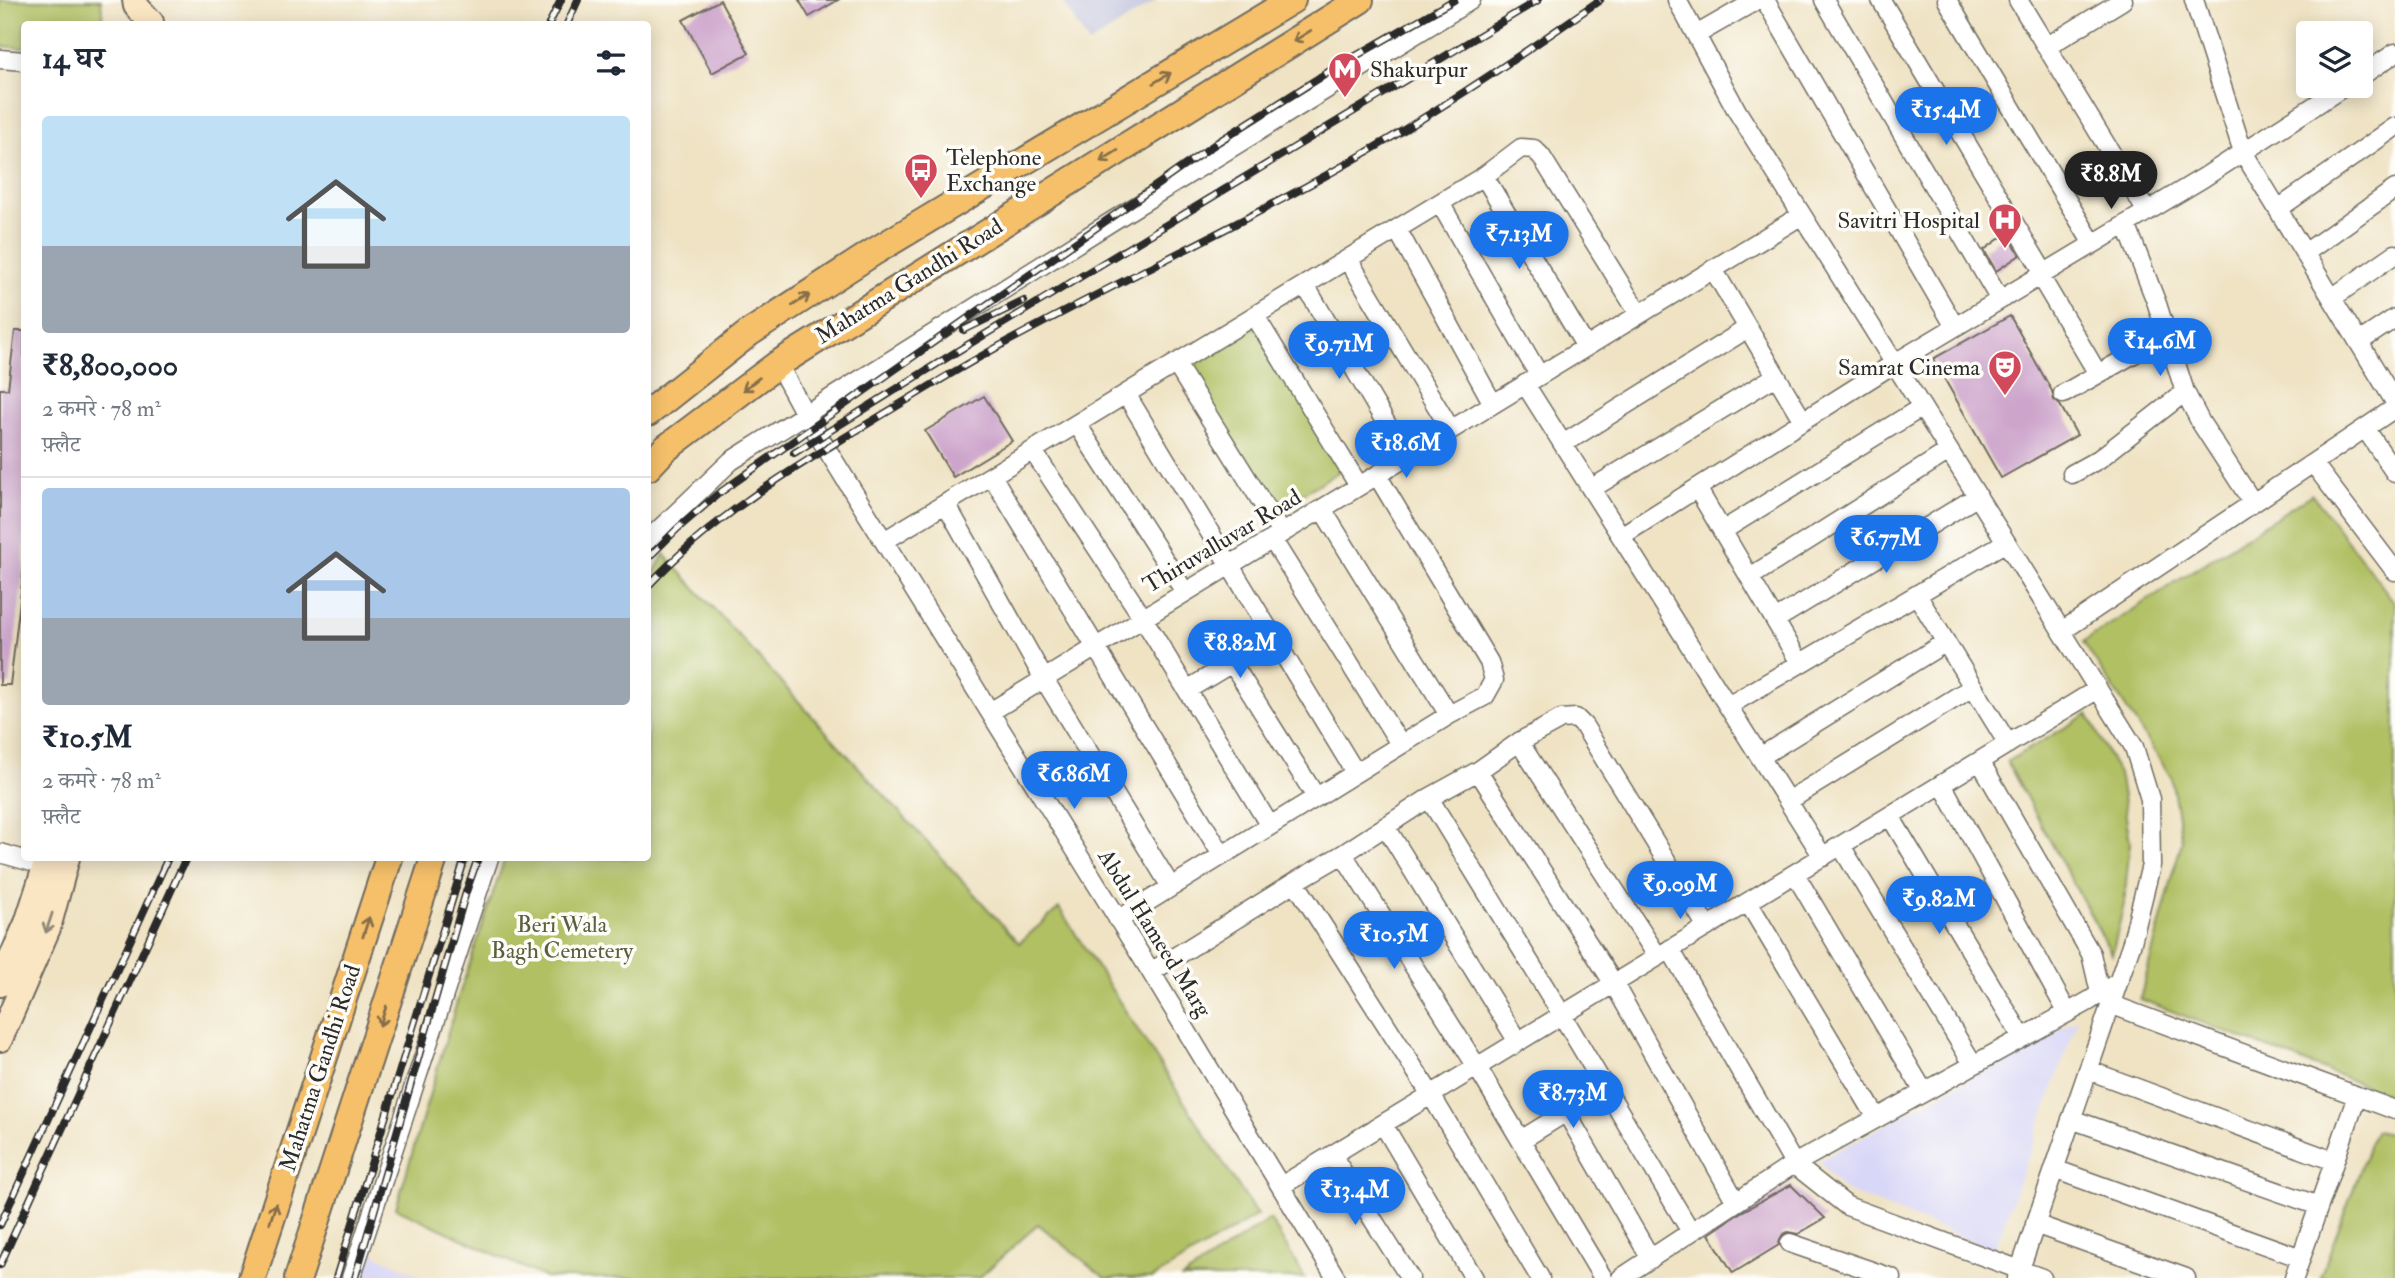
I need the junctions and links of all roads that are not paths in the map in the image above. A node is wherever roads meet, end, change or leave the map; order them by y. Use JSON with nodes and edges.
{"nodes":[{"id":1,"x":135,"y":0,"type":"edge"},
{"id":2,"x":1292,"y":0,"type":"edge"},
{"id":3,"x":1360,"y":0,"type":"edge"},
{"id":4,"x":1471,"y":0,"type":"edge"},
{"id":5,"x":1677,"y":0,"type":"edge"},
{"id":6,"x":1757,"y":0,"type":"edge"},
{"id":7,"x":1765,"y":0,"type":"edge"},
{"id":8,"x":1824,"y":0,"type":"edge"},
{"id":9,"x":1881,"y":0,"type":"edge"},
{"id":10,"x":1947,"y":0,"type":"edge"},
{"id":11,"x":2018,"y":0,"type":"edge"},
{"id":12,"x":2123,"y":0,"type":"edge"},
{"id":13,"x":2194,"y":0,"type":"edge"},
{"id":14,"x":153,"y":15,"type":"edge"},
{"id":15,"x":1696,"y":35,"type":"junction"},
{"id":16,"x":2046,"y":47,"type":"junction"},
{"id":17,"x":2395,"y":53,"type":"edge"},
{"id":18,"x":0,"y":59,"type":"edge"},
{"id":19,"x":21,"y":61,"type":"edge"},
{"id":20,"x":2373,"y":68,"type":"edge"},
{"id":21,"x":2326,"y":98,"type":"edge"},
{"id":22,"x":2395,"y":127,"type":"edge"},
{"id":23,"x":2243,"y":152,"type":"junction"},
{"id":24,"x":1484,"y":176,"type":"junction"},
{"id":25,"x":2395,"y":189,"type":"edge"},
{"id":26,"x":1440,"y":203,"type":"junction"},
{"id":27,"x":2278,"y":209,"type":"junction"},
{"id":28,"x":2147,"y":212,"type":"junction"},
{"id":29,"x":1802,"y":215,"type":"junction"},
{"id":30,"x":2126,"y":224,"type":"junction"},
{"id":31,"x":1397,"y":229,"type":"junction"},
{"id":32,"x":2093,"y":244,"type":"junction"},
{"id":33,"x":2305,"y":253,"type":"junction"},
{"id":34,"x":2395,"y":254,"type":"edge"},
{"id":35,"x":1348,"y":259,"type":"junction"},
{"id":36,"x":1713,"y":269,"type":"junction"},
{"id":37,"x":2042,"y":275,"type":"junction"},
{"id":38,"x":1305,"y":285,"type":"junction"},
{"id":39,"x":2332,"y":298,"type":"junction"},
{"id":40,"x":2000,"y":300,"type":"junction"},
{"id":41,"x":1639,"y":314,"type":"junction"},
{"id":42,"x":1255,"y":316,"type":"junction"},
{"id":43,"x":2395,"y":318,"type":"edge"},
{"id":44,"x":1955,"y":327,"type":"junction"},
{"id":45,"x":1748,"y":328,"type":"junction"},
{"id":46,"x":2166,"y":334,"type":"junction"},
{"id":47,"x":2359,"y":342,"type":"junction"},
{"id":48,"x":1586,"y":347,"type":"junction"},
{"id":49,"x":1895,"y":363,"type":"junction"},
{"id":50,"x":778,"y":364,"type":"junction"},
{"id":51,"x":1176,"y":364,"type":"junction"},
{"id":52,"x":2098,"y":374,"type":"junction"},
{"id":53,"x":1776,"y":376,"type":"junction"},
{"id":54,"x":1532,"y":380,"type":"junction"},
{"id":55,"x":2185,"y":392,"type":"junction"},
{"id":56,"x":1126,"y":394,"type":"junction"},
{"id":57,"x":2063,"y":394,"type":"dead end"},
{"id":58,"x":2395,"y":402,"type":"edge"},
{"id":59,"x":1493,"y":404,"type":"junction"},
{"id":60,"x":1922,"y":407,"type":"junction"},
{"id":61,"x":2395,"y":408,"type":"edge"},
{"id":62,"x":651,"y":411,"type":"edge"},
{"id":63,"x":806,"y":414,"type":"junction"},
{"id":64,"x":1803,"y":421,"type":"junction"},
{"id":65,"x":1077,"y":424,"type":"junction"},
{"id":66,"x":2365,"y":428,"type":"junction"},
{"id":67,"x":1451,"y":429,"type":"junction"},
{"id":68,"x":1563,"y":444,"type":"junction"},
{"id":69,"x":1033,"y":451,"type":"junction"},
{"id":70,"x":1949,"y":451,"type":"junction"},
{"id":71,"x":1406,"y":457,"type":"junction"},
{"id":72,"x":2313,"y":463,"type":"junction"},
{"id":73,"x":651,"y":464,"type":"edge"},
{"id":74,"x":2395,"y":473,"type":"edge"},
{"id":75,"x":2072,"y":474,"type":"dead end"},
{"id":76,"x":1377,"y":475,"type":"junction"},
{"id":77,"x":992,"y":476,"type":"junction"},
{"id":78,"x":1359,"y":486,"type":"junction"},
{"id":79,"x":1697,"y":488,"type":"junction"},
{"id":80,"x":1591,"y":489,"type":"junction"},
{"id":81,"x":1978,"y":496,"type":"junction"},
{"id":82,"x":2253,"y":503,"type":"junction"},
{"id":83,"x":946,"y":504,"type":"junction"},
{"id":84,"x":1322,"y":509,"type":"junction"},
{"id":85,"x":1722,"y":531,"type":"junction"},
{"id":86,"x":1277,"y":536,"type":"junction"},
{"id":87,"x":1621,"y":536,"type":"junction"},
{"id":88,"x":651,"y":537,"type":"edge"},
{"id":89,"x":884,"y":541,"type":"junction"},
{"id":90,"x":2006,"y":542,"type":"junction"},
{"id":91,"x":1229,"y":565,"type":"junction"},
{"id":92,"x":2395,"y":571,"type":"edge"},
{"id":93,"x":1750,"y":578,"type":"junction"},
{"id":94,"x":1185,"y":592,"type":"junction"},
{"id":95,"x":1917,"y":595,"type":"junction"},
{"id":96,"x":1143,"y":618,"type":"junction"},
{"id":97,"x":1775,"y":620,"type":"junction"},
{"id":98,"x":2062,"y":631,"type":"junction"},
{"id":99,"x":1273,"y":638,"type":"junction"},
{"id":100,"x":1946,"y":642,"type":"junction"},
{"id":101,"x":1095,"y":648,"type":"junction"},
{"id":102,"x":1232,"y":663,"type":"junction"},
{"id":103,"x":1800,"y":663,"type":"junction"},
{"id":104,"x":1044,"y":679,"type":"junction"},
{"id":105,"x":1973,"y":687,"type":"junction"},
{"id":106,"x":2098,"y":689,"type":"junction"},
{"id":107,"x":1187,"y":690,"type":"junction"},
{"id":108,"x":1728,"y":706,"type":"junction"},
{"id":109,"x":990,"y":712,"type":"junction"},
{"id":110,"x":1449,"y":715,"type":"junction"},
{"id":111,"x":1519,"y":742,"type":"junction"},
{"id":112,"x":1400,"y":744,"type":"junction"},
{"id":113,"x":2008,"y":744,"type":"junction"},
{"id":114,"x":1760,"y":757,"type":"junction"},
{"id":115,"x":1980,"y":761,"type":"junction"},
{"id":116,"x":1478,"y":771,"type":"junction"},
{"id":117,"x":1356,"y":772,"type":"junction"},
{"id":118,"x":1942,"y":784,"type":"junction"},
{"id":119,"x":1315,"y":797,"type":"junction"},
{"id":120,"x":1429,"y":798,"type":"junction"},
{"id":121,"x":1788,"y":801,"type":"junction"},
{"id":122,"x":1890,"y":816,"type":"junction"},
{"id":123,"x":1270,"y":826,"type":"junction"},
{"id":124,"x":1386,"y":827,"type":"junction"},
{"id":125,"x":1841,"y":846,"type":"junction"},
{"id":126,"x":0,"y":853,"type":"edge"},
{"id":127,"x":1222,"y":855,"type":"junction"},
{"id":128,"x":1343,"y":855,"type":"junction"},
{"id":129,"x":21,"y":857,"type":"edge"},
{"id":130,"x":1823,"y":857,"type":"junction"},
{"id":131,"x":388,"y":861,"type":"edge"},
{"id":132,"x":433,"y":861,"type":"edge"},
{"id":133,"x":488,"y":861,"type":"edge"},
{"id":134,"x":56,"y":863,"type":"edge"},
{"id":135,"x":1795,"y":874,"type":"junction"},
{"id":136,"x":1295,"y":882,"type":"junction"},
{"id":137,"x":1171,"y":887,"type":"junction"},
{"id":138,"x":1748,"y":902,"type":"junction"},
{"id":139,"x":1118,"y":920,"type":"junction"},
{"id":140,"x":1707,"y":927,"type":"junction"},
{"id":141,"x":1664,"y":953,"type":"junction"},
{"id":142,"x":1151,"y":972,"type":"junction"},
{"id":143,"x":0,"y":984,"type":"edge"},
{"id":144,"x":1614,"y":984,"type":"junction"},
{"id":145,"x":2105,"y":999,"type":"junction"},
{"id":146,"x":2067,"y":1012,"type":"junction"},
{"id":147,"x":1562,"y":1015,"type":"junction"},
{"id":148,"x":2022,"y":1037,"type":"junction"},
{"id":149,"x":0,"y":1040,"type":"edge"},
{"id":150,"x":1518,"y":1042,"type":"junction"},
{"id":151,"x":1973,"y":1064,"type":"junction"},
{"id":152,"x":1477,"y":1067,"type":"junction"},
{"id":153,"x":2088,"y":1070,"type":"junction"},
{"id":154,"x":1605,"y":1087,"type":"junction"},
{"id":155,"x":1924,"y":1092,"type":"junction"},
{"id":156,"x":1431,"y":1095,"type":"junction"},
{"id":157,"x":2357,"y":1096,"type":"junction"},
{"id":158,"x":2395,"y":1110,"type":"edge"},
{"id":159,"x":1566,"y":1112,"type":"junction"},
{"id":160,"x":1877,"y":1118,"type":"junction"},
{"id":161,"x":2071,"y":1119,"type":"junction"},
{"id":162,"x":1382,"y":1124,"type":"junction"},
{"id":163,"x":1521,"y":1140,"type":"junction"},
{"id":164,"x":1332,"y":1155,"type":"junction"},
{"id":165,"x":2334,"y":1161,"type":"junction"},
{"id":166,"x":1794,"y":1164,"type":"junction"},
{"id":167,"x":2054,"y":1169,"type":"junction"},
{"id":168,"x":1281,"y":1186,"type":"junction"},
{"id":169,"x":1736,"y":1202,"type":"junction"},
{"id":170,"x":2319,"y":1206,"type":"junction"},
{"id":171,"x":2035,"y":1224,"type":"junction"},
{"id":172,"x":1691,"y":1233,"type":"junction"},
{"id":173,"x":1790,"y":1243,"type":"dead end"},
{"id":174,"x":2301,"y":1258,"type":"junction"},
{"id":175,"x":1651,"y":1259,"type":"junction"},
{"id":176,"x":2018,"y":1274,"type":"edge"},
{"id":177,"x":252,"y":1278,"type":"edge"},
{"id":178,"x":298,"y":1278,"type":"edge"},
{"id":179,"x":351,"y":1278,"type":"edge"},
{"id":180,"x":1336,"y":1278,"type":"edge"},
{"id":181,"x":1410,"y":1278,"type":"edge"},
{"id":182,"x":1474,"y":1278,"type":"edge"},
{"id":183,"x":1540,"y":1278,"type":"edge"},
{"id":184,"x":1603,"y":1278,"type":"edge"},
{"id":185,"x":1622,"y":1278,"type":"edge"},
{"id":186,"x":1892,"y":1278,"type":"edge"},
{"id":187,"x":2042,"y":1278,"type":"edge"},
{"id":188,"x":2186,"y":1278,"type":"edge"},
{"id":189,"x":2294,"y":1278,"type":"edge"}],
"edges":[{"from":1,"to":14,"type":"main road"},
{"from":62,"to":2,"type":"main road","name":"Mahatma Gandhi Road","one_way":true},
{"from":3,"to":50,"type":"main road","name":"Mahatma Gandhi Road","one_way":true},
{"from":4,"to":63,"type":"street"},
{"from":5,"to":15,"type":"street"},
{"from":6,"to":15,"type":"street"},
{"from":7,"to":44,"type":"street"},
{"from":8,"to":40,"type":"street"},
{"from":9,"to":37,"type":"street"},
{"from":10,"to":32,"type":"street"},
{"from":11,"to":16,"type":"street"},
{"from":12,"to":16,"type":"street"},
{"from":13,"to":23,"type":"street"},
{"from":15,"to":29,"type":"street"},
{"from":16,"to":28,"type":"street"},
{"from":17,"to":20,"type":"street"},
{"from":18,"to":19,"type":"street"},
{"from":21,"to":23,"type":"street"},
{"from":22,"to":27,"type":"street"},
{"from":23,"to":27,"type":"street"},
{"from":23,"to":28,"type":"street"},
{"from":24,"to":26,"type":"street"},
{"from":24,"to":41,"type":"street"},
{"from":24,"to":48,"type":"street"},
{"from":25,"to":33,"type":"street"},
{"from":26,"to":31,"type":"street"},
{"from":26,"to":54,"type":"street"},
{"from":27,"to":33,"type":"street"},
{"from":28,"to":30,"type":"street"},
{"from":29,"to":36,"type":"street","name":"Thiruvalluvar Road"},
{"from":29,"to":49,"type":"street"},
{"from":30,"to":32,"type":"street"},
{"from":30,"to":46,"type":"street"},
{"from":31,"to":35,"type":"street"},
{"from":31,"to":59,"type":"street"},
{"from":32,"to":37,"type":"street"},
{"from":33,"to":39,"type":"street"},
{"from":34,"to":39,"type":"street"},
{"from":35,"to":38,"type":"street"},
{"from":35,"to":67,"type":"street"},
{"from":36,"to":41,"type":"street","name":"Thiruvalluvar Road"},
{"from":36,"to":45,"type":"street"},
{"from":37,"to":40,"type":"street"},
{"from":37,"to":52,"type":"street"},
{"from":38,"to":42,"type":"street"},
{"from":38,"to":71,"type":"street"},
{"from":39,"to":47,"type":"street"},
{"from":40,"to":44,"type":"street"},
{"from":41,"to":48,"type":"street","name":"Thiruvalluvar Road"},
{"from":42,"to":51,"type":"street"},
{"from":42,"to":78,"type":"street"},
{"from":43,"to":47,"type":"street"},
{"from":44,"to":49,"type":"street"},
{"from":45,"to":53,"type":"street"},
{"from":45,"to":68,"type":"street"},
{"from":46,"to":52,"type":"street"},
{"from":46,"to":55,"type":"street"},
{"from":47,"to":58,"type":"street"},
{"from":48,"to":54,"type":"street","name":"Thiruvalluvar Road"},
{"from":49,"to":60,"type":"street"},
{"from":49,"to":64,"type":"street"},
{"from":50,"to":63,"type":"street","name":"Abdul Hameed Marg"},
{"from":50,"to":73,"type":"main road","name":"Mahatma Gandhi Road","one_way":true},
{"from":51,"to":56,"type":"street"},
{"from":51,"to":86,"type":"street"},
{"from":52,"to":57,"type":"street"},
{"from":53,"to":64,"type":"street"},
{"from":53,"to":80,"type":"street"},
{"from":54,"to":59,"type":"street","name":"Thiruvalluvar Road"},
{"from":54,"to":68,"type":"street"},
{"from":55,"to":75,"type":"street"},
{"from":55,"to":82,"type":"street"},
{"from":56,"to":65,"type":"street"},
{"from":56,"to":91,"type":"street"},
{"from":59,"to":67,"type":"street","name":"Thiruvalluvar Road"},
{"from":60,"to":70,"type":"street"},
{"from":60,"to":85,"type":"street"},
{"from":61,"to":66,"type":"street"},
{"from":63,"to":88,"type":"street"},
{"from":63,"to":89,"type":"street","name":"Abdul Hameed Marg"},
{"from":64,"to":79,"type":"street"},
{"from":65,"to":69,"type":"street"},
{"from":65,"to":94,"type":"street"},
{"from":66,"to":72,"type":"street"},
{"from":66,"to":74,"type":"street"},
{"from":67,"to":71,"type":"street","name":"Thiruvalluvar Road"},
{"from":68,"to":80,"type":"street"},
{"from":69,"to":77,"type":"street"},
{"from":69,"to":96,"type":"street"},
{"from":70,"to":81,"type":"street"},
{"from":70,"to":93,"type":"street"},
{"from":71,"to":76,"type":"street","name":"Thiruvalluvar Road"},
{"from":72,"to":82,"type":"street"},
{"from":72,"to":92,"type":"street"},
{"from":76,"to":78,"type":"street","name":"Thiruvalluvar Road"},
{"from":76,"to":110,"type":"street"},
{"from":77,"to":83,"type":"street"},
{"from":77,"to":101,"type":"street"},
{"from":78,"to":84,"type":"street","name":"Thiruvalluvar Road"},
{"from":79,"to":85,"type":"street"},
{"from":79,"to":87,"type":"street"},
{"from":80,"to":87,"type":"street"},
{"from":81,"to":90,"type":"street"},
{"from":81,"to":97,"type":"street"},
{"from":82,"to":98,"type":"street"},
{"from":83,"to":89,"type":"street"},
{"from":83,"to":104,"type":"street"},
{"from":84,"to":86,"type":"street","name":"Thiruvalluvar Road"},
{"from":84,"to":110,"type":"street"},
{"from":85,"to":93,"type":"street"},
{"from":86,"to":91,"type":"street","name":"Thiruvalluvar Road"},
{"from":86,"to":112,"type":"street"},
{"from":87,"to":108,"type":"street"},
{"from":89,"to":109,"type":"street","name":"Abdul Hameed Marg"},
{"from":90,"to":95,"type":"street"},
{"from":90,"to":98,"type":"street"},
{"from":91,"to":94,"type":"street","name":"Thiruvalluvar Road"},
{"from":91,"to":99,"type":"street"},
{"from":93,"to":97,"type":"street"},
{"from":94,"to":96,"type":"street","name":"Thiruvalluvar Road"},
{"from":95,"to":100,"type":"street"},
{"from":95,"to":103,"type":"street"},
{"from":96,"to":101,"type":"street","name":"Thiruvalluvar Road"},
{"from":96,"to":107,"type":"street"},
{"from":97,"to":103,"type":"street"},
{"from":98,"to":106,"type":"street"},
{"from":99,"to":102,"type":"street"},
{"from":99,"to":117,"type":"street"},
{"from":100,"to":105,"type":"street"},
{"from":100,"to":114,"type":"street"},
{"from":101,"to":104,"type":"street","name":"Thiruvalluvar Road"},
{"from":101,"to":127,"type":"street"},
{"from":102,"to":107,"type":"street"},
{"from":102,"to":119,"type":"street"},
{"from":103,"to":108,"type":"street"},
{"from":104,"to":109,"type":"street","name":"Thiruvalluvar Road"},
{"from":104,"to":137,"type":"street"},
{"from":105,"to":113,"type":"street"},
{"from":105,"to":121,"type":"street"},
{"from":106,"to":113,"type":"street"},
{"from":106,"to":145,"type":"street"},
{"from":107,"to":123,"type":"street"},
{"from":108,"to":114,"type":"street"},
{"from":109,"to":139,"type":"street","name":"Abdul Hameed Marg"},
{"from":110,"to":112,"type":"street"},
{"from":111,"to":116,"type":"street"},
{"from":111,"to":140,"type":"street"},
{"from":111,"to":141,"type":"street"},
{"from":112,"to":117,"type":"street"},
{"from":113,"to":115,"type":"street"},
{"from":114,"to":121,"type":"street"},
{"from":115,"to":118,"type":"street"},
{"from":115,"to":145,"type":"street"},
{"from":116,"to":120,"type":"street"},
{"from":116,"to":144,"type":"street"},
{"from":117,"to":119,"type":"street"},
{"from":118,"to":122,"type":"street"},
{"from":118,"to":146,"type":"street"},
{"from":119,"to":123,"type":"street"},
{"from":120,"to":124,"type":"street"},
{"from":120,"to":147,"type":"street"},
{"from":121,"to":130,"type":"street"},
{"from":122,"to":125,"type":"street"},
{"from":122,"to":148,"type":"street"},
{"from":123,"to":127,"type":"street"},
{"from":124,"to":128,"type":"street"},
{"from":124,"to":150,"type":"street"},
{"from":125,"to":130,"type":"street"},
{"from":125,"to":151,"type":"street"},
{"from":126,"to":129,"type":"street"},
{"from":127,"to":137,"type":"street"},
{"from":128,"to":136,"type":"street"},
{"from":128,"to":152,"type":"street"},
{"from":130,"to":135,"type":"street"},
{"from":177,"to":131,"type":"main road","name":"Mahatma Gandhi Road","one_way":true},
{"from":132,"to":178,"type":"main road","name":"Mahatma Gandhi Road","one_way":true},
{"from":133,"to":179,"type":"street"},
{"from":134,"to":143,"type":"main road"},
{"from":134,"to":149,"type":"main road","one_way":true},
{"from":135,"to":138,"type":"street"},
{"from":135,"to":155,"type":"street"},
{"from":136,"to":142,"type":"street"},
{"from":136,"to":156,"type":"street"},
{"from":137,"to":139,"type":"street"},
{"from":138,"to":140,"type":"street"},
{"from":138,"to":160,"type":"street"},
{"from":139,"to":142,"type":"street","name":"Abdul Hameed Marg"},
{"from":140,"to":141,"type":"street"},
{"from":141,"to":144,"type":"street"},
{"from":141,"to":166,"type":"street"},
{"from":142,"to":168,"type":"street","name":"Abdul Hameed Marg"},
{"from":144,"to":147,"type":"street"},
{"from":144,"to":169,"type":"street"},
{"from":145,"to":146,"type":"street"},
{"from":145,"to":153,"type":"street"},
{"from":145,"to":157,"type":"street"},
{"from":146,"to":148,"type":"street"},
{"from":147,"to":150,"type":"street"},
{"from":147,"to":154,"type":"street"},
{"from":148,"to":151,"type":"street"},
{"from":150,"to":152,"type":"street"},
{"from":151,"to":155,"type":"street"},
{"from":152,"to":156,"type":"street"},
{"from":152,"to":163,"type":"street"},
{"from":153,"to":161,"type":"street"},
{"from":153,"to":165,"type":"street"},
{"from":154,"to":159,"type":"street"},
{"from":154,"to":172,"type":"street"},
{"from":155,"to":160,"type":"street"},
{"from":156,"to":162,"type":"street"},
{"from":156,"to":183,"type":"street"},
{"from":157,"to":158,"type":"street"},
{"from":157,"to":165,"type":"street"},
{"from":159,"to":163,"type":"street"},
{"from":159,"to":175,"type":"street"},
{"from":160,"to":166,"type":"street"},
{"from":161,"to":167,"type":"street"},
{"from":161,"to":170,"type":"street"},
{"from":162,"to":164,"type":"street"},
{"from":162,"to":182,"type":"street"},
{"from":163,"to":184,"type":"street"},
{"from":164,"to":168,"type":"street"},
{"from":164,"to":181,"type":"street"},
{"from":165,"to":170,"type":"street"},
{"from":166,"to":169,"type":"street"},
{"from":166,"to":176,"type":"street"},
{"from":167,"to":171,"type":"street"},
{"from":167,"to":174,"type":"street"},
{"from":168,"to":180,"type":"street","name":"Abdul Hameed Marg"},
{"from":169,"to":172,"type":"street"},
{"from":170,"to":174,"type":"street"},
{"from":171,"to":176,"type":"street"},
{"from":171,"to":188,"type":"street"},
{"from":172,"to":175,"type":"street"},
{"from":173,"to":186,"type":"street"},
{"from":174,"to":189,"type":"street"},
{"from":175,"to":185,"type":"street"},
{"from":176,"to":187,"type":"street"}]}
